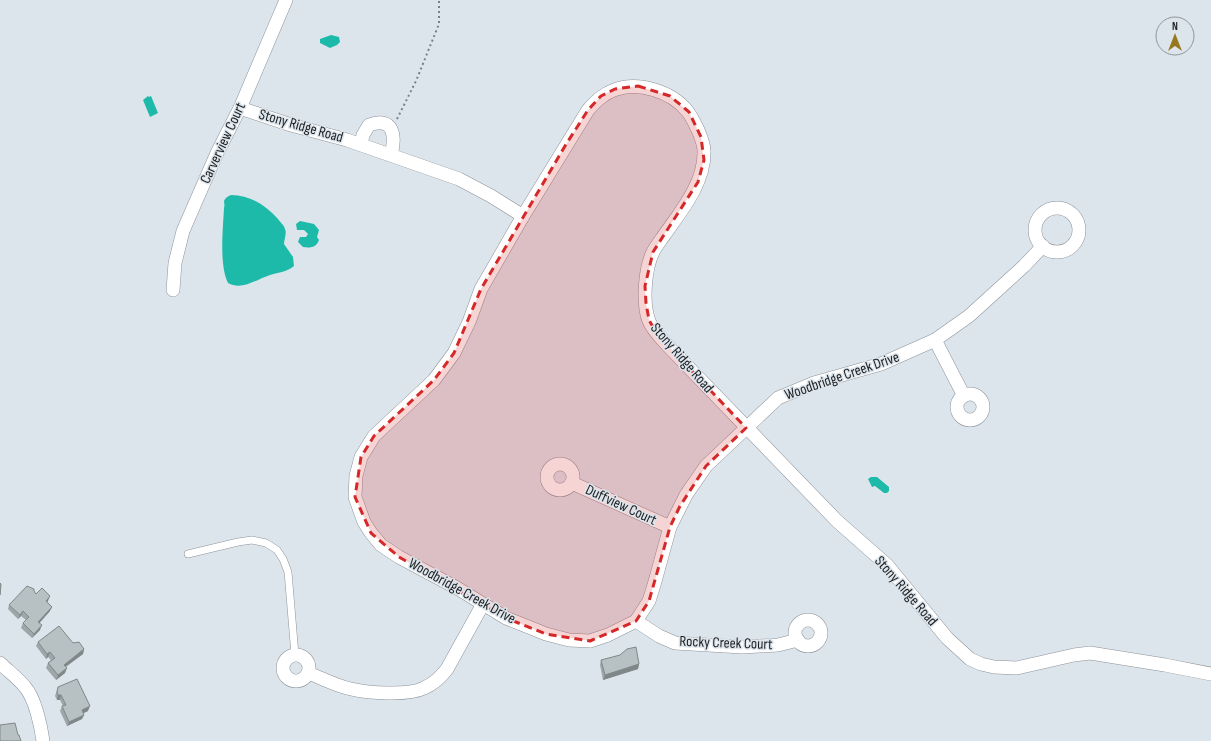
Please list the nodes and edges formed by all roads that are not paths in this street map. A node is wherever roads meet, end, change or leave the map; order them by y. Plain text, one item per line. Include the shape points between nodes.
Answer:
1 (286, 0) edge
2 (240, 108) junction
3 (361, 144) junction
4 (391, 155) junction
5 (523, 216) junction
6 (1043, 246) dead end
7 (173, 290) dead end
8 (935, 340) junction
9 (964, 396) dead end
10 (746, 428) junction
11 (572, 483) dead end
12 (670, 527) junction
13 (188, 554) dead end
14 (483, 604) junction
15 (636, 621) junction
16 (798, 640) dead end
17 (295, 655) junction
18 (0, 663) edge
19 (308, 673) junction
20 (1211, 674) edge
21 (43, 741) edge

1 - 2 street, Carverview Court
2 - 3 street, Stony Ridge Road
2 - 7 street, Carverview Court via 183,231 175,262
3 - 4 street, Stony Ridge Road
3 - 4 street, Stony Ridge Road via 369,125 378,121 388,124 394,139
4 - 5 street, Stony Ridge Road via 459,179
5 - 10 street, Stony Ridge Road via 588,110 601,96 615,89 638,86 670,96 681,104 689,112 701,136 704,160 693,193 653,252 645,286 649,320 657,334
5 - 14 street, Woodbridge Creek Drive via 481,289 454,353 434,380 374,436 361,457 356,476 355,497 364,522 381,545
6 - 8 street, Woodbridge Creek Drive via 969,316
8 - 9 street
8 - 10 street, Woodbridge Creek Drive via 881,364 814,383 778,398
10 - 12 street, Woodbridge Creek Drive via 706,466 686,495
10 - 20 street, Stony Ridge Road via 837,521 887,566 946,638 970,659 994,667 1017,668 1074,654 1090,653
11 - 12 street, Duffview Court
12 - 15 street, Woodbridge Creek Drive via 649,601
13 - 17 lane via 252,540 277,550 288,572
14 - 15 street, Woodbridge Creek Drive via 506,618 569,640 590,641
14 - 19 street via 447,669 423,689 400,693 350,689
15 - 16 street, Rocky Creek Court via 675,643 742,646 778,645
17 - 19 street via 302,656 308,662
17 - 19 street via 284,662 285,675 296,680
18 - 21 street via 26,688 35,708

